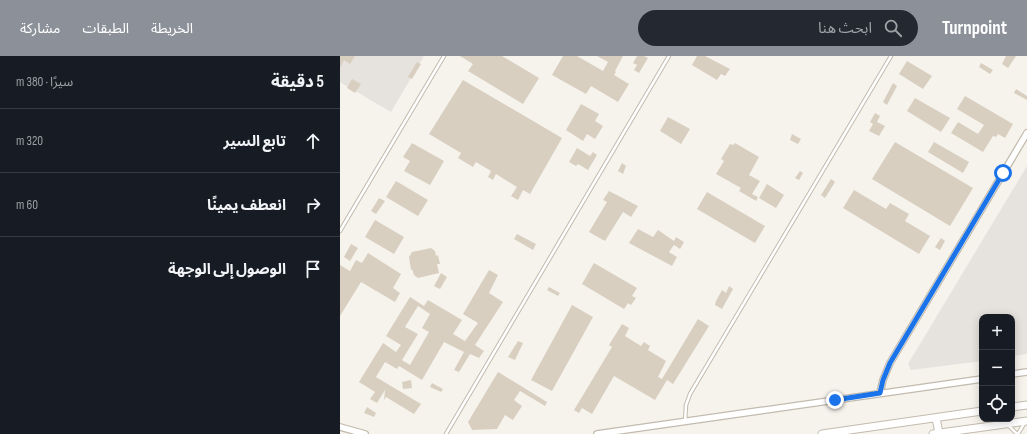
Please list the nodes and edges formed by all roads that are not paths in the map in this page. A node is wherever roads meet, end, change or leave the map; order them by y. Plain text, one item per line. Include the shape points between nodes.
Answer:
1 (444, 56) edge
2 (669, 56) edge
3 (891, 56) edge
4 (1027, 133) edge
5 (340, 231) edge
6 (1027, 372) edge
7 (1015, 374) edge
8 (979, 378) edge
9 (880, 393) junction
10 (1027, 405) edge
11 (1015, 407) edge
12 (979, 412) edge
13 (936, 418) junction
14 (1026, 421) edge
15 (685, 422) junction
16 (1007, 424) junction
17 (340, 427) edge
18 (844, 432) edge
19 (939, 433) edge
20 (365, 434) edge
21 (446, 434) edge
22 (597, 434) edge
23 (822, 434) edge
24 (1018, 434) edge

1 - 5 lane
2 - 21 lane
3 - 15 lane via 690,394 686,405
4 - 9 street via 890,363
6 - 7 street
8 - 9 street
9 - 15 street
10 - 11 street
12 - 13 street
13 - 18 street
13 - 19 street
14 - 16 street
14 - 24 lane
15 - 22 street
16 - 19 street
16 - 24 lane
17 - 20 street
18 - 23 street

